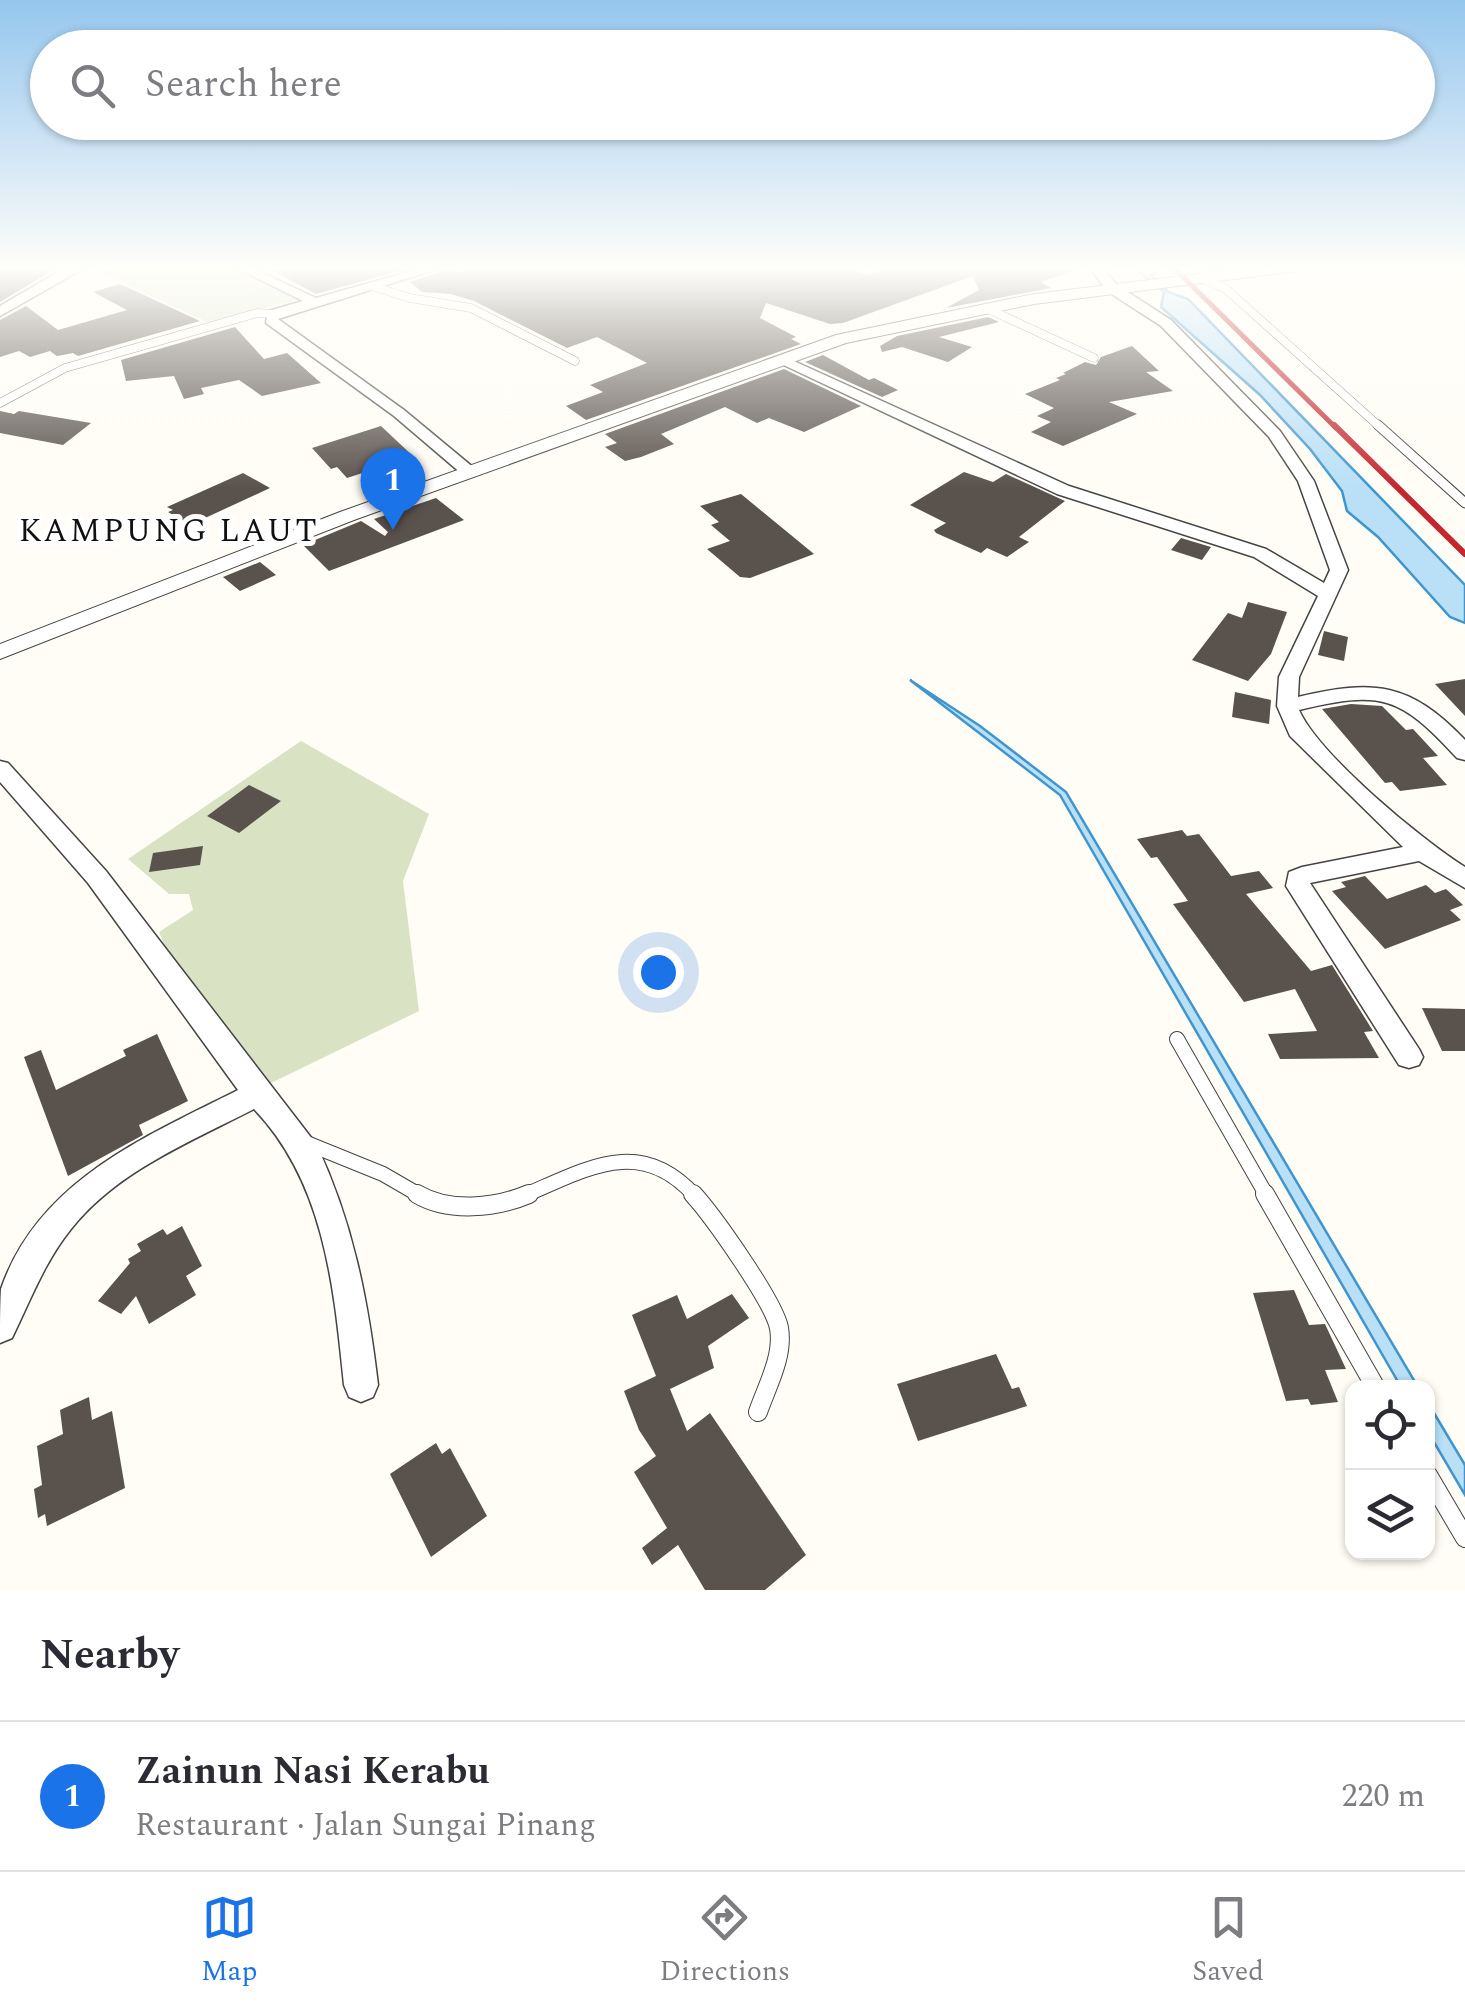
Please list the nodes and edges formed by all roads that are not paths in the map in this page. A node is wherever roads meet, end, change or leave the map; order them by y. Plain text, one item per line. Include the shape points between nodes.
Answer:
1 (162, 340) edge
2 (299, 340) edge
3 (534, 340) edge
4 (845, 340) edge
5 (1056, 340) edge
6 (1182, 340) edge
7 (1282, 340) edge
8 (1094, 358) dead end
9 (780, 360) junction
10 (575, 361) dead end
11 (0, 403) edge
12 (468, 471) junction
13 (1465, 503) edge
14 (1330, 595) junction
15 (0, 652) edge
16 (1287, 706) junction
17 (1465, 753) edge
18 (0, 768) edge
19 (1422, 852) junction
20 (1465, 879) edge
21 (1177, 1039) dead end
22 (1409, 1056) dead end
23 (257, 1094) junction
24 (297, 1139) junction
25 (0, 1327) edge
26 (1371, 1380) edge
27 (361, 1385) dead end
28 (758, 1412) dead end
29 (1435, 1487) edge
30 (1465, 1538) edge

1 - 11 lane via 64,368
2 - 12 street
3 - 10 lane
4 - 9 street
5 - 8 lane
6 - 14 street via 1274,434 1306,482 1339,570
7 - 13 lane
9 - 12 street
9 - 14 street via 1046,484 1260,553
12 - 15 street
14 - 16 street via 1289,677
16 - 17 street via 1350,691 1394,694 1440,724
16 - 19 street via 1298,730
18 - 23 street via 97,877
19 - 20 street
19 - 22 street via 1298,878
21 - 26 lane
23 - 24 street
23 - 25 street via 103,1176 72,1204 44,1241
24 - 27 street via 330,1214 350,1289
24 - 28 lane via 454,1207 515,1200 602,1164 632,1161 677,1176 740,1257 778,1326 778,1357
29 - 30 lane

